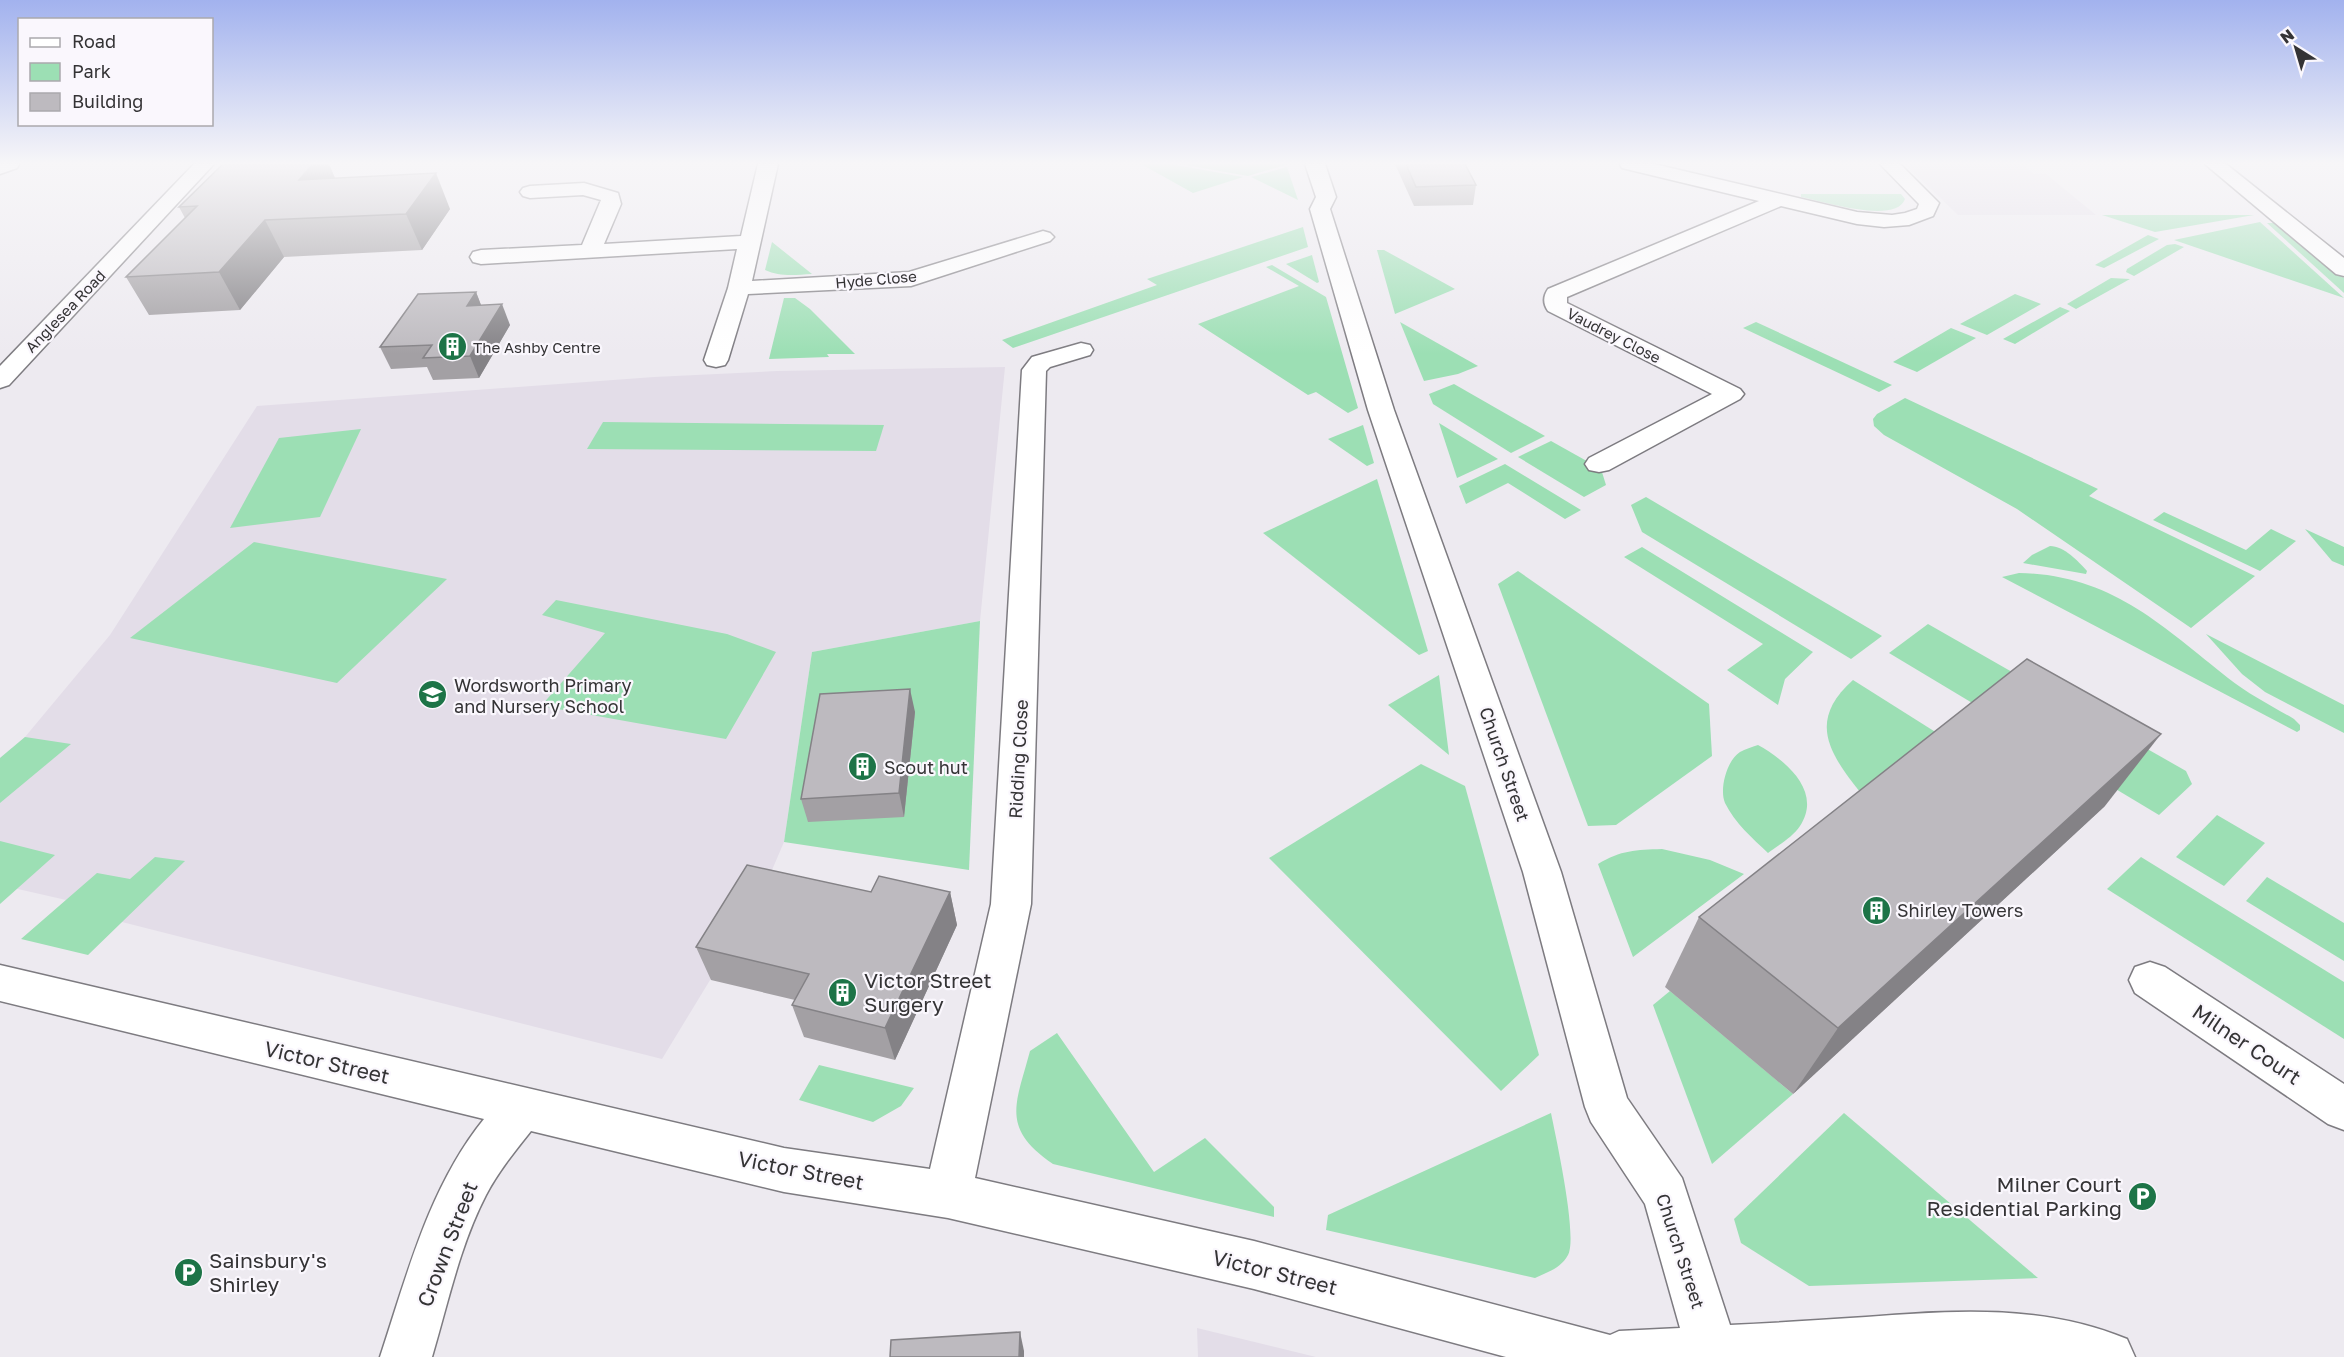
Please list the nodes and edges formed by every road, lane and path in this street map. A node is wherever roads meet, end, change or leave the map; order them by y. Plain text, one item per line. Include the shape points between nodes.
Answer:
1 (145, 227) edge
2 (600, 227) edge
3 (752, 227) edge
4 (1325, 227) edge
5 (1713, 227) edge
6 (2292, 227) edge
7 (1043, 237) dead end
8 (748, 242) junction
9 (590, 250) junction
10 (482, 257) dead end
11 (2344, 269) edge
12 (739, 288) junction
13 (1081, 350) dead end
14 (716, 360) dead end
15 (0, 380) edge
16 (1599, 464) dead end
17 (2150, 980) dead end
18 (0, 983) edge
19 (521, 1108) junction
20 (2344, 1109) edge
21 (948, 1195) junction
22 (1713, 1354) edge
23 (406, 1357) edge
24 (1601, 1357) edge
25 (1619, 1357) edge
26 (2109, 1357) edge

1 - 15 street, Anglesea Road
2 - 9 street
3 - 8 street
4 - 22 street, Church Street via 1377,399 1542,872 1607,1107 1665,1194
5 - 16 street, Vaudrey Close via 1556,294 1556,306 1731,394
6 - 11 street
7 - 12 street, Hyde Close via 911,279
8 - 9 street
8 - 12 street
9 - 10 street
12 - 14 street
13 - 21 street, Ridding Close via 1041,362 1034,370 1011,904
17 - 20 street, Milner Court
18 - 19 street, Victor Street
19 - 21 street, Victor Street via 784,1170
19 - 23 street, Crown Street via 466,1186
21 - 24 street, Victor Street via 1254,1265
22 - 25 street
22 - 26 street via 1936,1337 2014,1336 2089,1349

